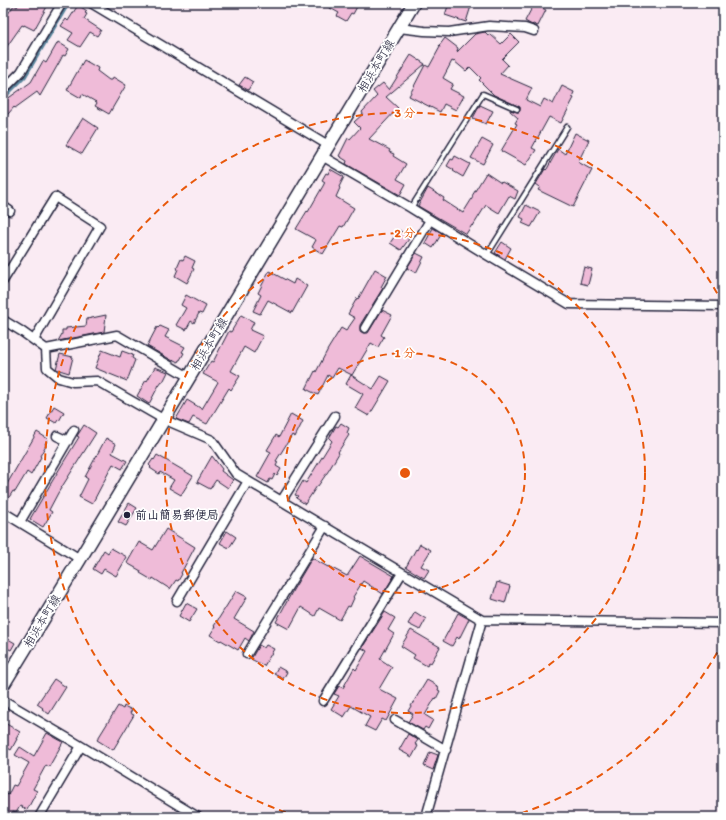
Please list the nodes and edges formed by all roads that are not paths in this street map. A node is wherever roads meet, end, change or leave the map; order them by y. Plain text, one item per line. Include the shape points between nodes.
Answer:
1 (62, 3) edge
2 (91, 3) edge
3 (414, 3) edge
4 (399, 28) junction
5 (534, 31) dead end
6 (3, 90) edge
7 (517, 109) dead end
8 (567, 127) dead end
9 (325, 151) junction
10 (411, 208) junction
11 (430, 220) junction
12 (487, 255) junction
13 (3, 280) edge
14 (723, 306) edge
15 (3, 320) edge
16 (365, 328) dead end
17 (34, 340) junction
18 (46, 349) junction
19 (189, 377) junction
20 (335, 416) dead end
21 (163, 419) junction
22 (74, 430) dead end
23 (57, 436) dead end
24 (68, 441) junction
25 (248, 481) junction
26 (282, 500) junction
27 (3, 512) edge
28 (20, 522) junction
29 (325, 526) junction
30 (80, 559) junction
31 (402, 573) junction
32 (178, 601) dead end
33 (482, 620) junction
34 (723, 623) edge
35 (247, 654) dead end
36 (3, 685) edge
37 (3, 700) edge
38 (323, 701) dead end
39 (395, 720) dead end
40 (81, 746) junction
41 (446, 750) junction
42 (39, 817) edge
43 (198, 817) edge
44 (426, 817) edge

1 - 6 street via 20,72
2 - 9 street
3 - 4 main road, 相浜本町線
4 - 5 street via 449,32 489,26
4 - 9 main road, 相浜本町線
7 - 10 lane via 483,94
8 - 12 lane
9 - 10 street
9 - 19 main road, 相浜本町線
10 - 11 street
11 - 12 street
11 - 16 street
12 - 14 street via 570,304
13 - 17 street via 55,197 100,226
15 - 17 street
17 - 18 street
18 - 19 street via 117,335
18 - 21 street via 47,368 59,378 73,382 97,381
19 - 21 main road, 相浜本町線
20 - 26 street
21 - 25 street via 212,440 236,474
21 - 30 main road, 相浜本町線
22 - 24 street
23 - 24 street
24 - 28 street
25 - 26 street
25 - 32 street
26 - 29 street
27 - 28 street
28 - 30 street
29 - 31 street
29 - 35 street
30 - 36 main road, 相浜本町線
31 - 33 street
31 - 38 street
33 - 34 street
33 - 41 street
37 - 40 street
39 - 41 street
40 - 42 street
40 - 43 street
41 - 44 street

